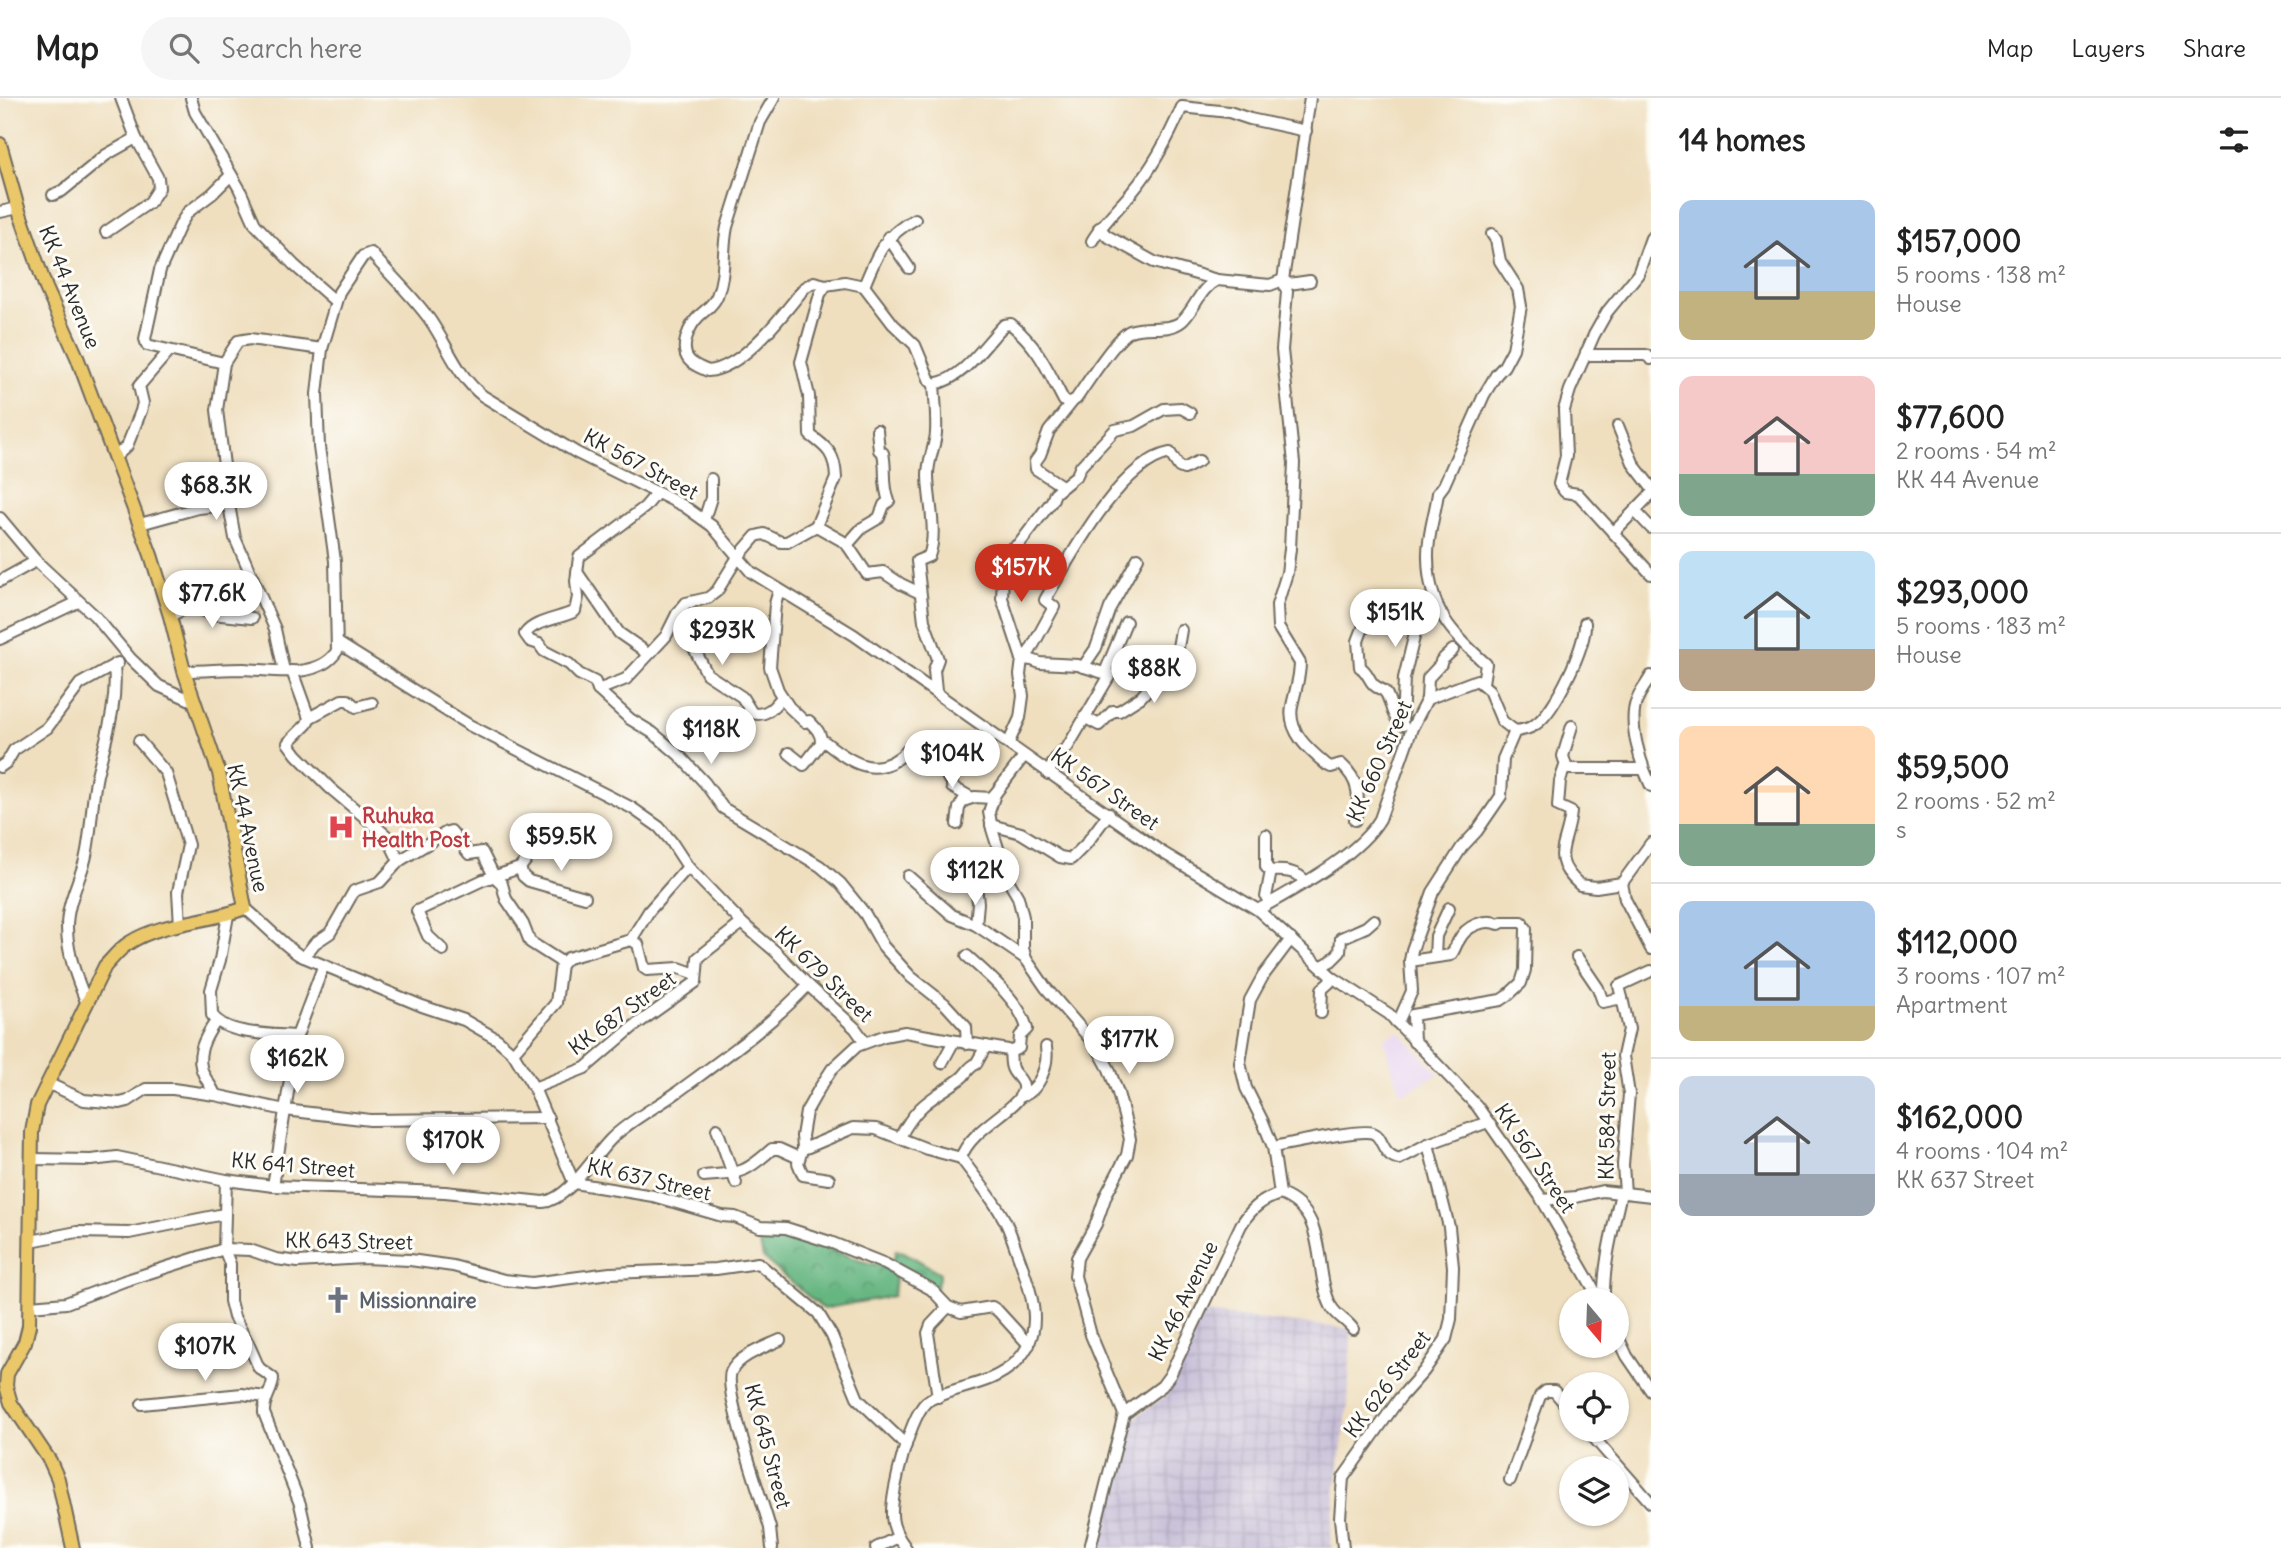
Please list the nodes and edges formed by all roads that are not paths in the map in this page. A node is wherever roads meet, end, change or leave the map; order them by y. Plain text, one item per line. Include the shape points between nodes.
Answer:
1 (121, 98) edge
2 (191, 98) edge
3 (774, 98) edge
4 (1313, 99) edge
5 (1306, 131) junction
6 (136, 138) junction
7 (0, 144) edge
8 (231, 175) junction
9 (53, 195) dead end
10 (18, 208) junction
11 (0, 212) edge
12 (915, 219) dead end
13 (1099, 228) junction
14 (106, 232) dead end
15 (1492, 234) dead end
16 (888, 237) junction
17 (1651, 238) edge
18 (1092, 242) dead end
19 (909, 268) dead end
20 (1217, 280) junction
21 (1283, 280) junction
22 (1310, 281) dead end
23 (826, 285) junction
24 (864, 286) junction
25 (335, 301) junction
26 (322, 349) junction
27 (169, 351) junction
28 (1586, 352) junction
29 (1651, 359) edge
30 (223, 363) junction
31 (934, 384) junction
32 (1073, 401) junction
33 (1190, 413) dead end
34 (1618, 426) dead end
35 (877, 430) dead end
36 (115, 457) junction
37 (1199, 461) dead end
38 (712, 479) dead end
39 (1062, 486) junction
40 (1651, 487) edge
41 (656, 494) junction
42 (1651, 494) edge
43 (229, 505) junction
44 (1635, 510) junction
45 (0, 518) edge
46 (704, 520) junction
47 (139, 524) junction
48 (816, 526) junction
49 (1651, 528) edge
50 (1613, 533) junction
51 (847, 545) junction
52 (738, 557) junction
53 (1138, 558) dead end
54 (36, 561) junction
55 (577, 572) junction
56 (1651, 574) edge
57 (0, 581) edge
58 (779, 590) junction
59 (919, 593) junction
60 (1434, 599) junction
61 (78, 602) junction
62 (677, 614) junction
63 (170, 617) junction
64 (252, 618) dead end
65 (1126, 622) dead end
66 (1585, 623) dead end
67 (1363, 628) dead end
68 (1181, 630) dead end
69 (0, 639) edge
70 (338, 643) junction
71 (1453, 650) dead end
72 (647, 655) junction
73 (130, 658) junction
74 (1023, 659) junction
75 (114, 665) junction
76 (1083, 667) junction
77 (184, 671) junction
78 (288, 671) junction
79 (1110, 675) junction
80 (1651, 676) edge
81 (1483, 683) junction
82 (598, 690) junction
83 (936, 691) junction
84 (782, 697) junction
85 (1427, 699) junction
86 (195, 702) junction
87 (372, 703) dead end
88 (310, 718) junction
89 (1084, 718) junction
90 (1407, 726) junction
91 (1572, 726) dead end
92 (1515, 731) junction
93 (139, 741) dead end
94 (1009, 742) junction
95 (821, 743) junction
96 (789, 753) dead end
97 (1024, 757) junction
98 (1565, 766) junction
99 (0, 767) edge
100 (1643, 769) junction
101 (1048, 774) junction
102 (1651, 786) edge
103 (996, 794) junction
104 (972, 798) junction
105 (1110, 813) junction
106 (1355, 820) dead end
107 (957, 824) dead end
108 (991, 825) junction
109 (1266, 835) dead end
110 (543, 838) dead end
111 (1651, 843) edge
112 (399, 861) junction
113 (1004, 866) junction
114 (688, 867) junction
115 (520, 868) junction
116 (1271, 871) junction
117 (494, 876) junction
118 (908, 876) dead end
119 (1306, 881) junction
120 (1622, 883) junction
121 (585, 897) dead end
122 (1270, 902) junction
123 (245, 908) junction
124 (1449, 908) dead end
125 (1258, 909) junction
126 (228, 915) junction
127 (1374, 920) dead end
128 (742, 923) junction
129 (180, 925) junction
130 (976, 925) junction
131 (1291, 939) junction
132 (631, 940) junction
133 (1651, 949) edge
134 (443, 950) dead end
135 (967, 956) dead end
136 (304, 957) junction
137 (1435, 957) junction
138 (1577, 957) dead end
139 (1026, 959) junction
140 (1410, 961) junction
141 (563, 963) junction
142 (1322, 966) junction
143 (323, 967) junction
144 (1651, 971) edge
145 (696, 974) junction
146 (1332, 977) junction
147 (808, 985) junction
148 (1622, 998) junction
149 (87, 1004) junction
150 (1321, 1013) dead end
151 (216, 1021) junction
152 (1396, 1022) junction
153 (298, 1036) junction
154 (954, 1041) junction
155 (865, 1042) junction
156 (1414, 1042) junction
157 (967, 1044) junction
158 (986, 1046) junction
159 (1046, 1047) dead end
160 (1010, 1052) junction
161 (513, 1053) junction
162 (942, 1063) dead end
163 (47, 1083) junction
164 (534, 1088) junction
165 (215, 1095) junction
166 (1022, 1096) junction
167 (285, 1110) junction
168 (548, 1118) junction
169 (1488, 1122) junction
170 (717, 1129) dead end
171 (900, 1137) junction
172 (1427, 1144) junction
173 (1273, 1147) junction
174 (801, 1149) junction
175 (32, 1158) junction
176 (961, 1158) junction
177 (704, 1176) dead end
178 (734, 1178) junction
179 (226, 1180) junction
180 (830, 1180) dead end
181 (574, 1183) junction
182 (273, 1186) junction
183 (1623, 1193) junction
184 (1280, 1194) junction
185 (1651, 1196) edge
186 (1542, 1199) junction
187 (224, 1214) junction
188 (31, 1241) junction
189 (223, 1249) junction
190 (1595, 1288) edge
191 (1604, 1288) edge
192 (30, 1306) junction
193 (948, 1307) junction
194 (1353, 1329) dead end
195 (780, 1340) dead end
196 (206, 1343) dead end
197 (248, 1343) junction
198 (1029, 1345) junction
199 (1628, 1358) edge
200 (1651, 1391) edge
201 (266, 1397) junction
202 (938, 1397) junction
203 (1559, 1397) edge
204 (142, 1404) dead end
205 (1124, 1414) junction
206 (1598, 1442) edge
207 (906, 1445) junction
208 (1510, 1480) dead end
209 (1651, 1503) edge
210 (898, 1537) junction
211 (73, 1548) edge
212 (310, 1548) edge
213 (772, 1548) edge
214 (876, 1548) edge
215 (905, 1548) edge
216 (1090, 1548) edge
217 (1343, 1548) edge

1 - 6 street
2 - 8 street
3 - 23 street via 760,122 727,226 716,299 691,328 685,346 687,358 708,371 731,362 760,338 805,287 814,282
4 - 5 street
5 - 13 street via 1229,112 1182,107 1154,162
5 - 21 street
6 - 9 street
6 - 14 street via 159,188 150,202
7 - 10 main road, KK 44 Avenue
8 - 25 street via 255,224
8 - 27 street via 188,212 160,270 146,342
10 - 11 street
10 - 36 main road, KK 44 Avenue
12 - 16 street
13 - 18 street
13 - 20 street via 1154,262
15 - 60 street via 1500,261 1518,289 1521,306 1513,349 1484,395 1438,493 1428,558
16 - 19 street
16 - 24 street
17 - 28 street via 1638,274 1607,312
20 - 21 street via 1270,285
20 - 32 street via 1182,321 1123,336
21 - 22 street via 1289,284
21 - 106 street via 1287,292 1282,350 1294,463 1290,549 1277,605 1278,627 1300,663 1291,716 1294,729 1327,765 1341,764 1347,770 1360,794
23 - 24 street
23 - 48 street via 801,362 809,396 810,435 827,448 836,473
24 - 31 street via 915,345
25 - 26 street
25 - 41 street, KK 567 Street via 363,256 371,253 429,319 465,380 483,396
26 - 30 street via 242,340
26 - 70 street via 317,394 319,447 335,561
27 - 30 street
27 - 36 street via 139,386 141,411 127,446
28 - 29 street
28 - 50 street via 1564,410 1566,456 1559,484 1566,492 1578,494
30 - 43 street via 217,410
31 - 32 street via 954,376 1004,325 1011,324 1039,353 1064,401
31 - 59 street via 936,435 928,476 931,549 929,556 917,561
32 - 39 street via 1049,431 1035,462 1036,469
33 - 39 street via 1181,408 1164,409 1134,426 1115,430
34 - 40 street via 1634,465
35 - 51 street via 889,501 879,518
36 - 47 main road, KK 44 Avenue
37 - 74 street via 1184,469 1170,453 1157,455 1109,500 1053,585 1045,600 1054,607
38 - 46 street
39 - 74 street via 1020,543 1004,554 1002,598
41 - 46 street, KK 567 Street
41 - 55 street via 579,557
42 - 44 street
43 - 47 street
43 - 78 street via 234,538 275,629
44 - 49 street
44 - 50 street
45 - 54 street
46 - 52 street, KK 567 Street
47 - 63 main road, KK 44 Avenue
48 - 51 street
48 - 52 street via 787,542 759,534
50 - 56 street
51 - 59 street via 867,574 883,572
52 - 58 street, KK 567 Street via 751,572
52 - 62 street via 716,591 708,598 686,603
53 - 76 street
54 - 57 street
54 - 61 street
55 - 72 street via 619,633
55 - 82 street via 575,611 527,629 525,634 595,682
58 - 83 street, KK 567 Street
58 - 84 street via 770,667
59 - 83 street via 938,659
60 - 81 street via 1449,627 1486,664
60 - 90 street via 1415,619 1404,678
61 - 69 street
61 - 73 street
62 - 72 street via 666,636
62 - 84 street via 707,674 742,697 752,713 766,713
63 - 64 street via 192,605 211,614
63 - 77 main road, KK 44 Avenue
65 - 79 street via 1106,670
66 - 92 street via 1568,679 1537,724
67 - 90 street via 1358,641 1360,667 1383,689 1393,716
68 - 89 street via 1177,653 1167,655 1141,697 1099,724
70 - 78 street via 331,659 317,667
70 - 114 street, KK 679 Street via 469,725 632,808 659,827
71 - 85 street via 1428,678
72 - 82 street via 625,679
73 - 75 street
73 - 86 street via 159,686
74 - 76 street
74 - 94 street via 1020,718
75 - 99 street via 79,684 47,728 14,750
75 - 149 street via 112,719 67,926 74,971
76 - 79 street
77 - 78 street
77 - 86 main road, KK 44 Avenue
78 - 88 street
79 - 89 street
80 - 100 street via 1634,707
81 - 85 street, KK 660 Street via 1478,680
81 - 92 street via 1502,720
82 - 157 street via 678,755 723,808 820,866 840,883 883,946 966,1027
83 - 94 street, KK 567 Street
84 - 95 street via 804,722 814,726
85 - 90 street, KK 660 Street
86 - 123 main road, KK 44 Avenue via 219,773
87 - 88 street via 356,707 342,700
88 - 112 street via 288,745 387,836
89 - 101 street
90 - 119 street, KK 660 Street via 1374,828 1360,844
91 - 98 street via 1563,756
92 - 140 street via 1503,758 1501,796 1433,892
93 - 129 street via 166,773 188,845 178,892
94 - 97 street, KK 567 Street
95 - 96 street via 804,765
95 - 104 street via 863,767 891,765 908,750 948,762 953,766 948,778 953,787
97 - 101 street, KK 567 Street
97 - 103 street
98 - 100 street
98 - 120 street via 1559,806 1571,812 1561,852 1563,868 1580,886
100 - 102 street
101 - 105 street, KK 567 Street
103 - 104 street
103 - 108 street via 989,812
104 - 107 street via 963,801
105 - 108 street via 1071,859 1021,833
105 - 125 street, KK 567 Street via 1160,851
108 - 113 street
109 - 116 street via 1266,867
110 - 115 street
111 - 120 street
112 - 117 street via 451,831 469,854 482,852
112 - 136 street via 380,883 354,891 330,933
113 - 130 street via 992,858 976,863
113 - 139 street via 1023,917
114 - 128 street, KK 679 Street
114 - 132 street via 649,911
115 - 117 street
115 - 121 street via 526,880
116 - 119 street via 1284,870
116 - 122 street via 1266,897
117 - 134 street via 417,911 428,936
117 - 141 street via 530,942
118 - 130 street via 952,915
119 - 122 street, KK 660 Street
120 - 133 street via 1625,899
122 - 125 street, KK 660 Street
123 - 126 main road, KK 44 Avenue
123 - 136 street, KK 637 Street via 282,944
124 - 137 street via 1436,936
125 - 131 street, KK 567 Street
126 - 129 main road, KK 44 Avenue
126 - 151 street via 211,990
127 - 142 street via 1341,938 1340,952
128 - 145 street, KK 687 Street via 698,958
128 - 147 street, KK 679 Street
129 - 149 main road, KK 44 Avenue via 129,943 106,966
130 - 139 street
131 - 142 street, KK 567 Street
131 - 173 street via 1250,1000 1240,1063 1246,1088
132 - 141 street
132 - 145 street via 638,944 647,970 679,968
135 - 160 street via 1000,986 1026,1021 1019,1048
136 - 143 street, KK 637 Street
137 - 140 street
137 - 156 street via 1451,955 1460,937 1476,925 1488,921 1525,925 1525,970 1514,991 1501,1000 1413,1015
138 - 148 street via 1604,1002
139 - 205 street via 1097,1047 1118,1093 1130,1139 1127,1155 1077,1258 1075,1276 1091,1335
140 - 152 street via 1412,991
141 - 161 street via 556,1003
142 - 146 street, KK 567 Street
143 - 153 street
143 - 161 street, KK 637 Street via 464,1020 497,1038
144 - 148 street via 1619,986
145 - 164 street, KK 687 Street via 696,982 685,992 633,1027 585,1068
146 - 150 street via 1322,989
146 - 152 street, KK 567 Street
147 - 155 street, KK 679 Street
147 - 181 street, KK 641 Street via 778,1017 619,1131
148 - 183 street, KK 584 Street via 1629,1029 1623,1056 1629,1094
149 - 163 main road, KK 44 Avenue
151 - 153 street via 234,1029
151 - 165 street via 199,1059
152 - 156 street, KK 567 Street
153 - 167 street
154 - 155 street, KK 679 Street via 896,1032
154 - 157 street, KK 679 Street
154 - 162 street
155 - 174 street via 843,1056 819,1089 806,1112
156 - 169 street, KK 567 Street
157 - 158 street, KK 679 Street
158 - 160 street, KK 679 Street
158 - 171 street via 964,1076 921,1106
159 - 166 street via 1041,1078
160 - 166 street via 1011,1067 1022,1081
161 - 164 street, KK 637 Street
163 - 165 street via 84,1100 120,1103 146,1089
163 - 175 main road, KK 44 Avenue via 37,1105
164 - 168 street, KK 637 Street
165 - 167 street
166 - 176 street via 978,1131
167 - 168 street via 370,1120
167 - 182 street
168 - 181 street, KK 637 Street
169 - 172 street
169 - 186 street, KK 567 Street
170 - 178 street
171 - 174 street via 853,1128
171 - 176 street
172 - 173 street via 1399,1160 1385,1151 1377,1134 1371,1132
172 - 217 street, KK 626 Street via 1449,1227 1451,1319 1446,1339 1343,1478
173 - 184 street
174 - 178 street via 772,1149
174 - 180 street via 798,1163 803,1175
175 - 179 street, KK 641 Street via 117,1157
175 - 188 main road, KK 44 Avenue
176 - 198 street via 1007,1224 1034,1307
177 - 178 street
179 - 182 street, KK 641 Street
179 - 187 street
181 - 182 street, KK 641 Street via 562,1195 543,1202 445,1192
181 - 193 street, KK 637 Street via 653,1196 830,1242 909,1275
183 - 185 street
183 - 186 street via 1602,1191
183 - 191 street, KK 584 Street
184 - 194 street via 1294,1200 1310,1220 1332,1308
184 - 205 street, KK 46 Avenue via 1259,1203 1241,1225 1162,1387
186 - 190 street, KK 567 Street
187 - 188 street via 129,1233 77,1231
187 - 189 street
188 - 192 main road, KK 44 Avenue
189 - 192 street, KK 643 Street via 66,1303
189 - 197 street via 230,1264 231,1310
189 - 207 street, KK 643 Street via 298,1262 410,1260 532,1283 758,1263 818,1313 858,1399
192 - 211 main road, KK 44 Avenue via 29,1326 6,1386 11,1403 58,1479
193 - 198 street via 961,1312 992,1307
193 - 202 street via 930,1325 928,1334
195 - 213 street, KK 645 Street via 736,1364 730,1375
196 - 197 street via 227,1336
197 - 201 street via 259,1368 273,1378
198 - 202 street via 1016,1362 988,1381
199 - 200 street
201 - 204 street via 242,1394
201 - 212 street via 264,1413 299,1504
202 - 207 street via 919,1410
203 - 208 street via 1554,1391 1540,1396
205 - 216 street
206 - 209 street
207 - 210 street via 892,1514
210 - 214 street
210 - 215 street

